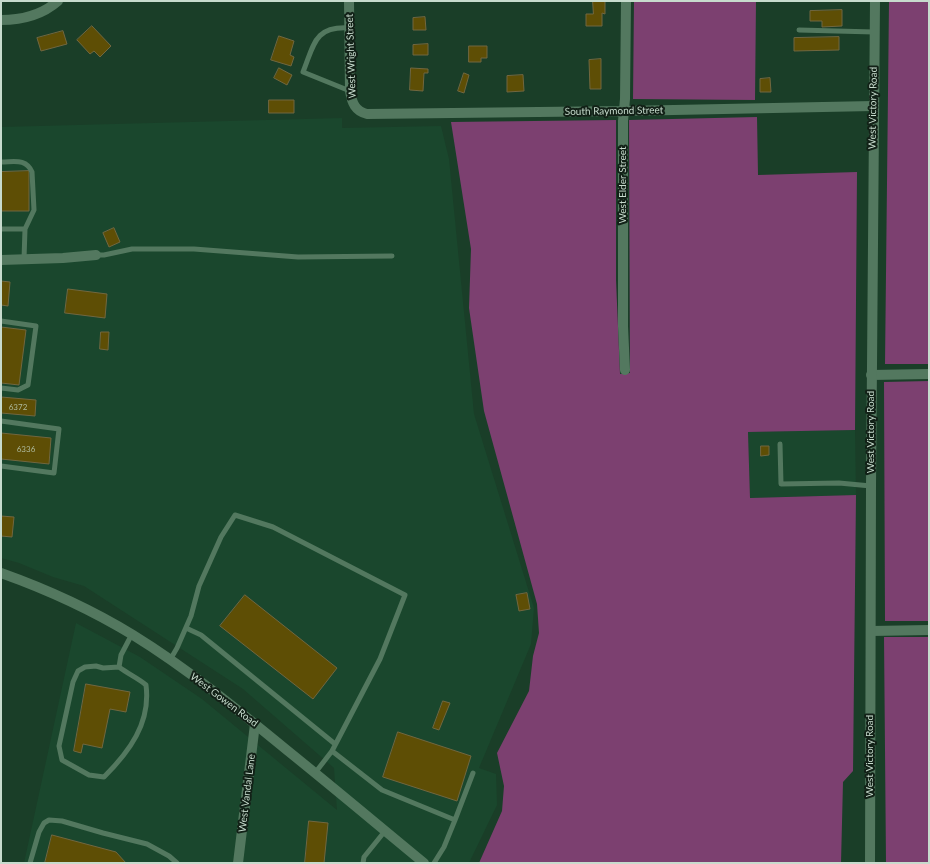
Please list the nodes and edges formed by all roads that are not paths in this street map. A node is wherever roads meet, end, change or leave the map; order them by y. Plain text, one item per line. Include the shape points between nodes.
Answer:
1 (58, 1) edge
2 (349, 1) edge
3 (626, 1) edge
4 (875, 1) edge
5 (1, 20) edge
6 (349, 28) junction
7 (799, 30) dead end
8 (874, 32) junction
9 (350, 91) junction
10 (873, 106) junction
11 (357, 110) joint
12 (624, 111) junction
13 (1, 162) edge
14 (1, 229) edge
15 (25, 229) junction
16 (96, 255) joint
17 (392, 256) dead end
18 (24, 259) junction
19 (1, 260) edge
20 (1, 321) edge
21 (625, 370) dead end
22 (929, 374) edge
23 (871, 375) junction
24 (1, 388) edge
25 (1, 421) edge
26 (780, 444) dead end
27 (1, 466) edge
28 (871, 486) junction
29 (1, 573) edge
30 (186, 628) junction
31 (929, 630) edge
32 (871, 631) junction
33 (132, 634) junction
34 (170, 660) junction
35 (119, 667) junction
36 (255, 724) junction
37 (335, 744) junction
38 (332, 751) junction
39 (315, 773) junction
40 (473, 773) dead end
41 (455, 820) junction
42 (385, 831) junction
43 (30, 863) edge
44 (177, 863) edge
45 (238, 863) edge
46 (363, 863) edge
47 (424, 863) edge
48 (434, 863) edge
49 (870, 863) edge

1 - 5 street via 32,16
2 - 6 street, West Wright Street
3 - 12 street, West Elder Street
4 - 8 street, West Victory Road
6 - 9 street, West Wright Street
6 - 9 lane via 327,30 317,38 304,72
7 - 8 lane
8 - 10 street, West Victory Road
9 - 11 street, West Wright Street via 352,103
10 - 12 street, South Raymond Street
10 - 23 street, West Victory Road
11 - 12 street, South Raymond Street via 367,114
12 - 21 street, West Elder Street
13 - 15 lane via 24,162 30,166 34,210
14 - 15 lane
15 - 18 lane
16 - 17 lane via 132,249 298,257
16 - 18 street
18 - 19 street
20 - 24 lane via 36,326 28,384 18,390
22 - 23 street
23 - 28 street, West Victory Road
25 - 27 lane via 59,429 54,474
26 - 28 lane via 781,484 839,483
28 - 32 street, West Victory Road
29 - 33 street, West Gowen Road via 71,602
30 - 34 lane
30 - 37 lane via 202,635
30 - 37 lane via 192,616 199,586 221,537 235,515 273,527 405,595 380,659
31 - 32 street
32 - 49 street, West Victory Road
33 - 34 street, West Gowen Road
33 - 35 lane
34 - 36 street, West Gowen Road
35 - 35 lane via 146,686 148,697 142,723 121,760 104,777 89,775 62,760 59,746 73,682 78,671 85,667
36 - 39 street, West Gowen Road
36 - 45 street, West Vandal Lane
37 - 38 lane
38 - 39 lane
38 - 41 lane via 382,790
39 - 42 street, West Gowen Road
40 - 41 lane
41 - 48 lane
42 - 46 lane via 364,857
42 - 47 street, West Gowen Road
43 - 44 lane via 38,832 49,820 62,821 147,844 170,856

